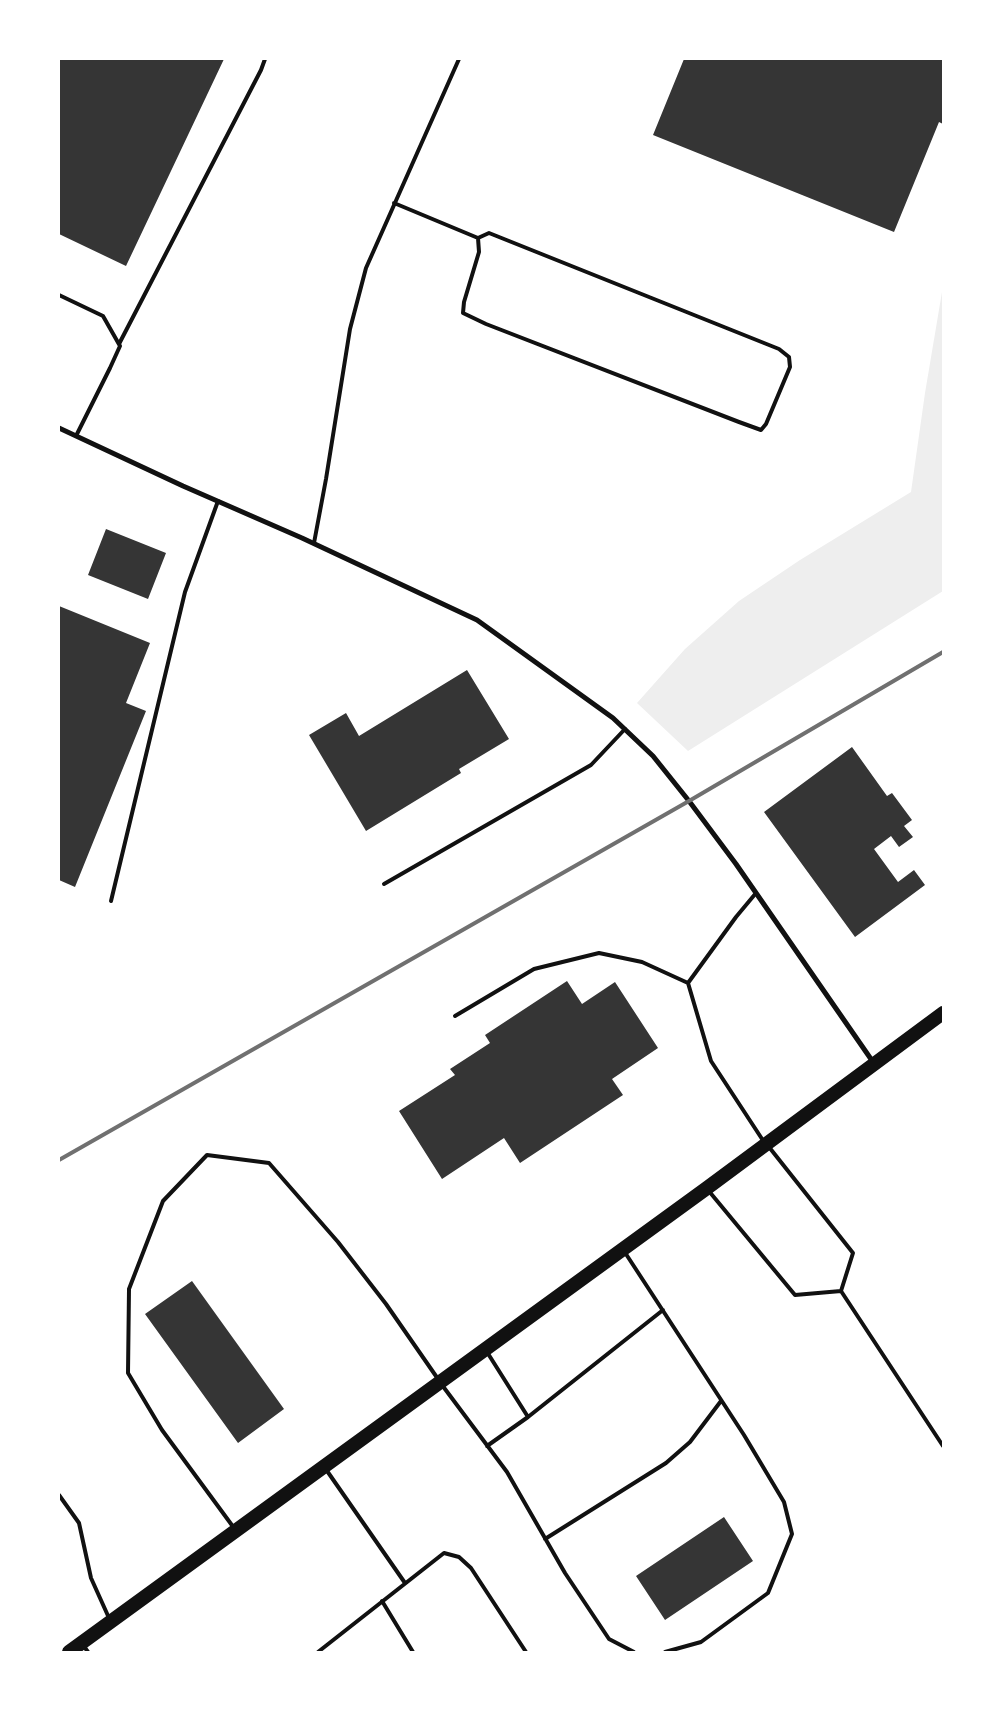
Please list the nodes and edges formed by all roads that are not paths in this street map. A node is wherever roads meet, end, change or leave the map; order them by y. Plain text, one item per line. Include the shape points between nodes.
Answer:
1 (265, 59) edge
2 (458, 59) edge
3 (394, 203) junction
4 (478, 238) junction
5 (59, 295) edge
6 (119, 344) junction
7 (59, 428) edge
8 (76, 436) junction
9 (218, 501) junction
10 (314, 543) junction
11 (625, 728) junction
12 (384, 884) dead end
13 (756, 893) junction
14 (111, 901) dead end
15 (688, 983) junction
16 (943, 1014) edge
17 (455, 1016) dead end
18 (874, 1065) junction
19 (766, 1144) junction
20 (707, 1188) junction
21 (623, 1249) junction
22 (842, 1291) junction
23 (662, 1310) junction
24 (486, 1350) junction
25 (440, 1382) junction
26 (721, 1401) junction
27 (528, 1417) junction
28 (487, 1446) junction
29 (943, 1446) edge
30 (324, 1468) junction
31 (59, 1495) edge
32 (236, 1532) junction
33 (545, 1539) junction
34 (405, 1584) junction
35 (382, 1601) junction
36 (111, 1622) junction
37 (85, 1648) edge
38 (69, 1652) edge
39 (318, 1652) edge
40 (413, 1652) edge
41 (526, 1652) edge
42 (634, 1652) edge
43 (665, 1652) edge

1 - 6 lane
2 - 3 lane
3 - 4 lane
3 - 10 lane via 366,268 350,329
4 - 4 lane via 480,252 463,314 761,430 766,424 790,367 789,357 779,349 489,233
5 - 6 lane via 103,316
6 - 8 lane
7 - 8 street
8 - 9 street
9 - 10 street
9 - 14 lane via 185,592
10 - 11 street via 477,620
11 - 12 lane via 591,765
11 - 13 street via 665,771
13 - 15 lane
13 - 18 street
15 - 17 lane via 642,962 599,953 534,969
15 - 19 lane via 711,1061
16 - 18 highway
18 - 19 highway
19 - 20 highway
19 - 22 lane via 853,1253
20 - 21 highway
20 - 22 lane via 795,1295
21 - 23 lane
21 - 24 highway
22 - 29 lane
23 - 26 lane
23 - 27 lane
24 - 25 highway
24 - 27 lane
25 - 28 lane
25 - 30 highway
25 - 32 lane via 338,1242 269,1163 206,1155 163,1201 129,1290 128,1373 162,1430
26 - 33 lane via 690,1442 666,1463
26 - 43 lane via 784,1502 792,1534 768,1593 701,1642
27 - 28 lane
28 - 33 lane via 507,1472
30 - 32 highway
30 - 34 lane
31 - 36 lane via 79,1523 91,1578
32 - 36 highway
33 - 42 lane via 609,1640
34 - 35 lane
34 - 41 lane via 444,1553 459,1557 471,1568
35 - 39 lane
35 - 40 lane
36 - 37 highway
37 - 38 highway

